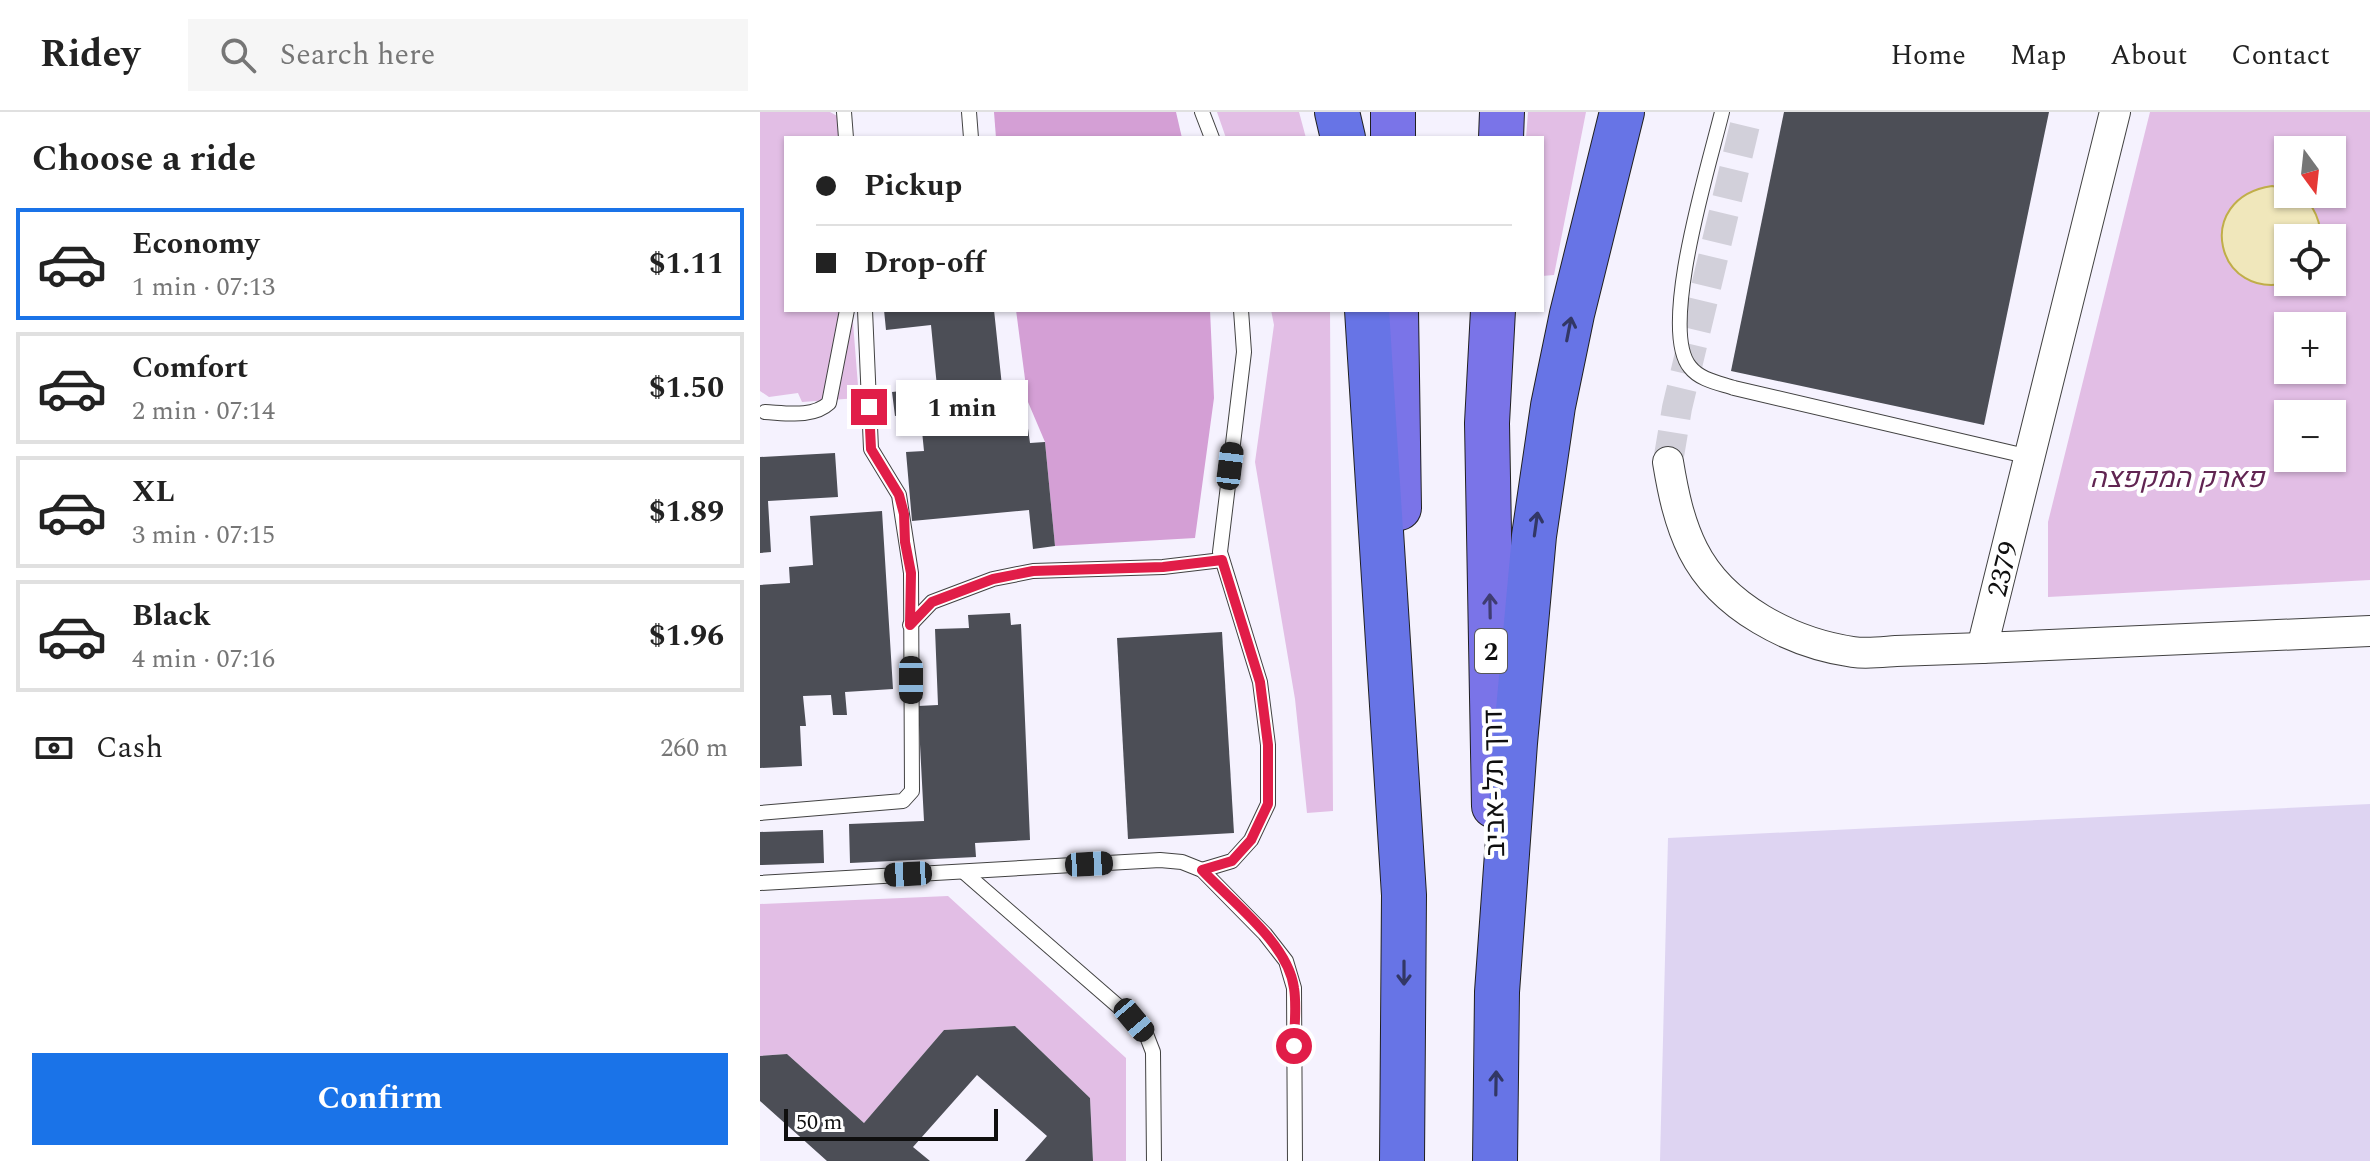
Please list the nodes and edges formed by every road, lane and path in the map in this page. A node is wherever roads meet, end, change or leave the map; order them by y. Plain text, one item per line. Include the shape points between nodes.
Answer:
1 (844, 112) edge
2 (969, 112) edge
3 (1202, 112) edge
4 (1337, 112) edge
5 (1393, 112) edge
6 (1483, 112) edge
7 (1502, 112) edge
8 (1622, 112) edge
9 (1722, 112) edge
10 (2115, 112) edge
11 (846, 136) edge
12 (971, 136) edge
13 (1211, 136) edge
14 (1343, 136) edge
15 (1393, 136) edge
16 (1483, 136) edge
17 (1501, 136) edge
18 (847, 312) edge
19 (865, 312) edge
20 (1241, 312) edge
21 (1367, 312) edge
22 (1396, 312) edge
23 (1485, 312) edge
24 (1493, 312) edge
25 (765, 412) dead end
26 (1487, 423) junction
27 (2030, 457) junction
28 (1668, 462) tunnel mouth
29 (1222, 560) junction
30 (910, 625) junction
31 (2370, 631) edge
32 (1982, 648) junction
33 (760, 813) edge
34 (1202, 870) junction
35 (965, 873) junction
36 (760, 883) edge
37 (1404, 895) junction
38 (1497, 992) junction
39 (1154, 1161) edge
40 (1295, 1161) edge
41 (1402, 1161) edge
42 (1495, 1161) edge

1 - 11 lane
2 - 12 lane
3 - 13 lane
4 - 14 highway
5 - 15 highway
6 - 16 highway
7 - 17 highway
38 -> 8 highway via 1534,536 1556,390
9 - 27 lane via 1679,307 1680,343 1691,368 1734,388
10 - 27 street, 2379
18 - 25 lane via 829,403 808,413
19 - 30 lane via 871,449 899,495 904,514
20 - 29 lane via 1244,352
21 - 37 highway
22 - 37 highway
23 - 26 highway
24 - 26 highway, דרך תל-אביב / 2
38 -> 26 highway, דרך תל-אביב / 2
27 - 32 street, 2379
28 - 32 street via 1675,503 1693,551 1714,580 1771,625 1810,643 1857,653
29 - 30 lane via 1033,571 993,579 932,602
29 - 34 lane via 1260,682 1268,804 1251,840 1232,861
30 - 33 lane via 912,791 903,801
31 - 32 street
34 - 35 lane via 1160,860
34 - 40 lane via 1286,961 1294,988
35 - 36 lane
35 - 39 lane via 1146,1034 1153,1052
37 -> 41 highway
42 -> 38 highway, דרך תל-אביב / 2

